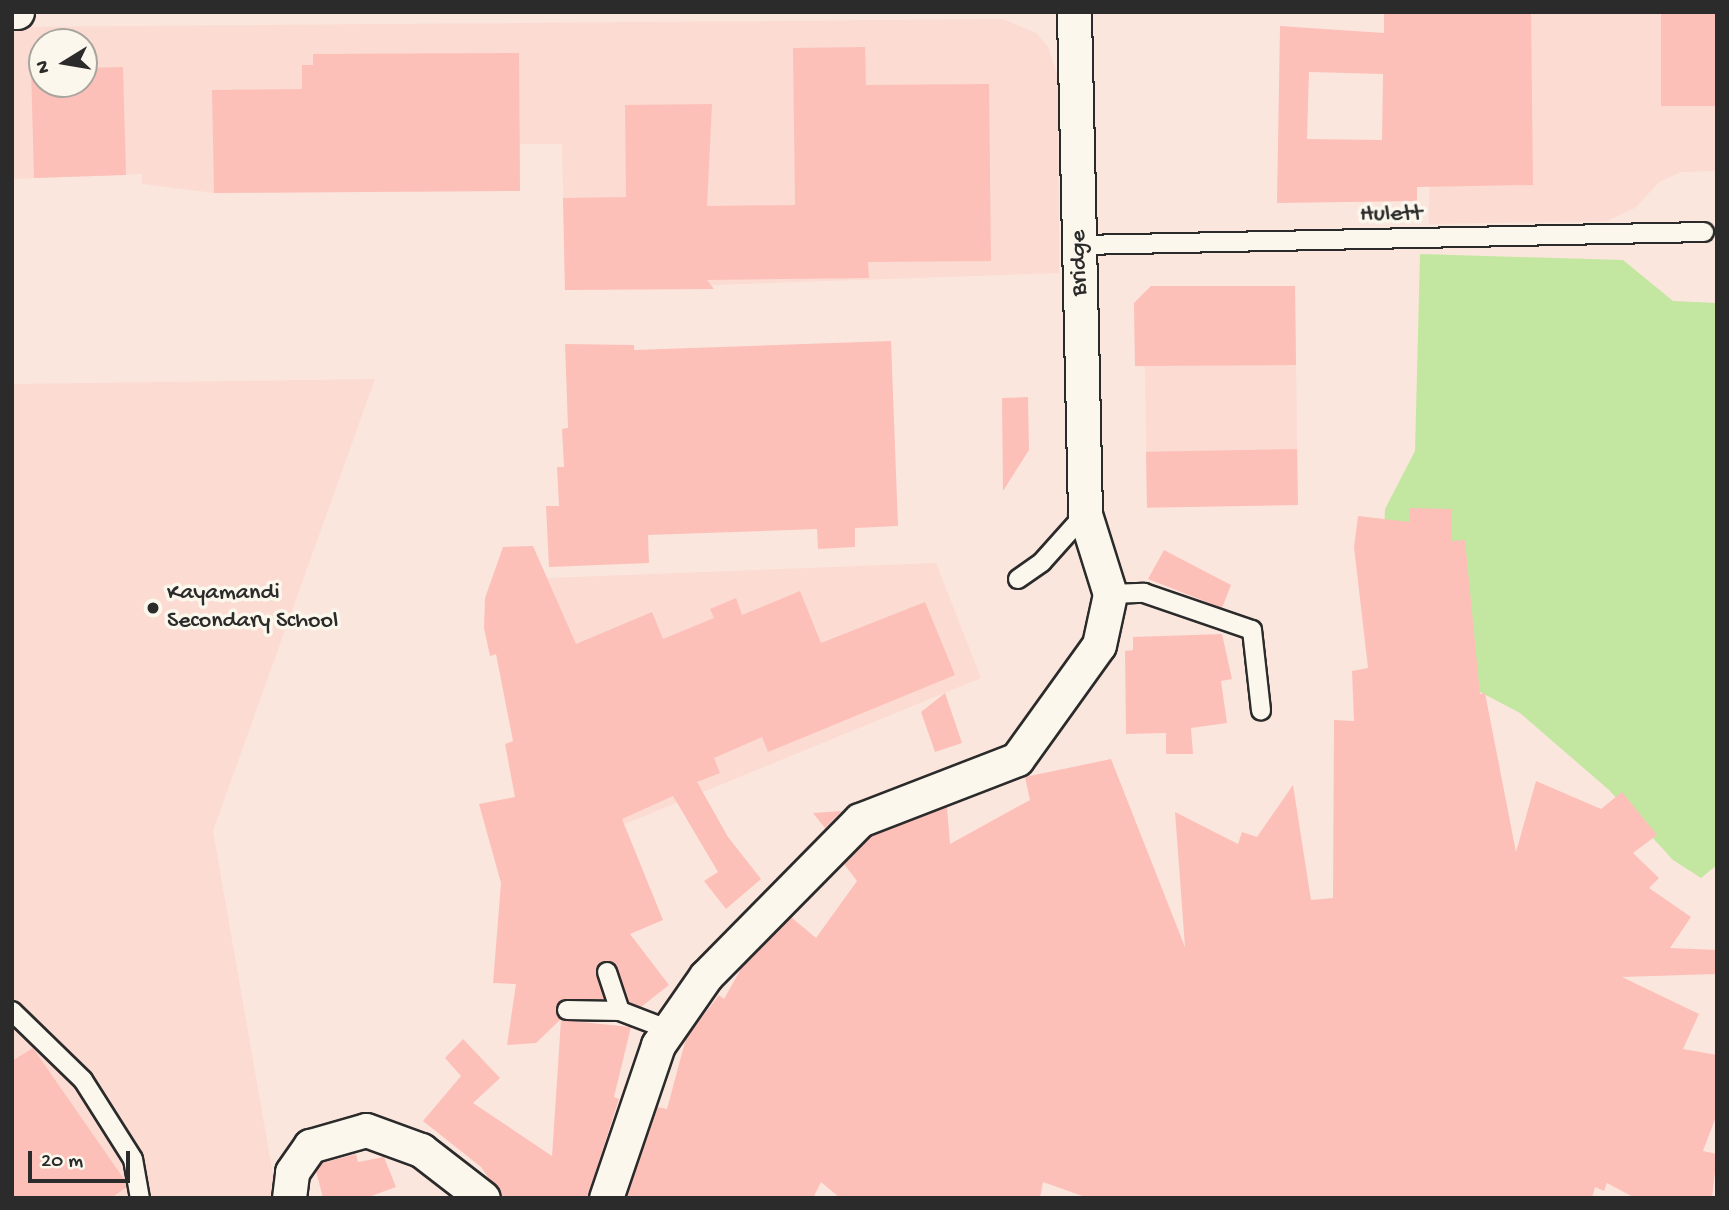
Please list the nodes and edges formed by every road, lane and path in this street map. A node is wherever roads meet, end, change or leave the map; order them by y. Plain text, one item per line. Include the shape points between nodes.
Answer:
1 (1074, 12) edge
2 (1704, 232) dead end
3 (1080, 244) junction
4 (1085, 514) junction
5 (1018, 579) dead end
6 (1110, 594) junction
7 (1261, 710) dead end
8 (607, 972) dead end
9 (567, 1010) dead end
10 (620, 1011) junction
11 (12, 1012) edge
12 (667, 1029) junction
13 (140, 1198) edge
14 (289, 1198) edge
15 (483, 1198) edge
16 (606, 1198) edge

1 - 3 street, Bridge
2 - 3 lane, Hulett
3 - 4 street, Bridge
4 - 5 lane via 1042,562
4 - 6 street, Bridge
6 - 7 lane via 1144,593 1252,630
6 - 12 street via 1099,645 1017,758 890,804 838,837 706,976
8 - 10 lane
9 - 10 lane
10 - 12 lane
11 - 13 lane via 83,1080 133,1158
12 - 16 street via 647,1072
14 - 15 street via 292,1172 310,1146 366,1130 421,1150

